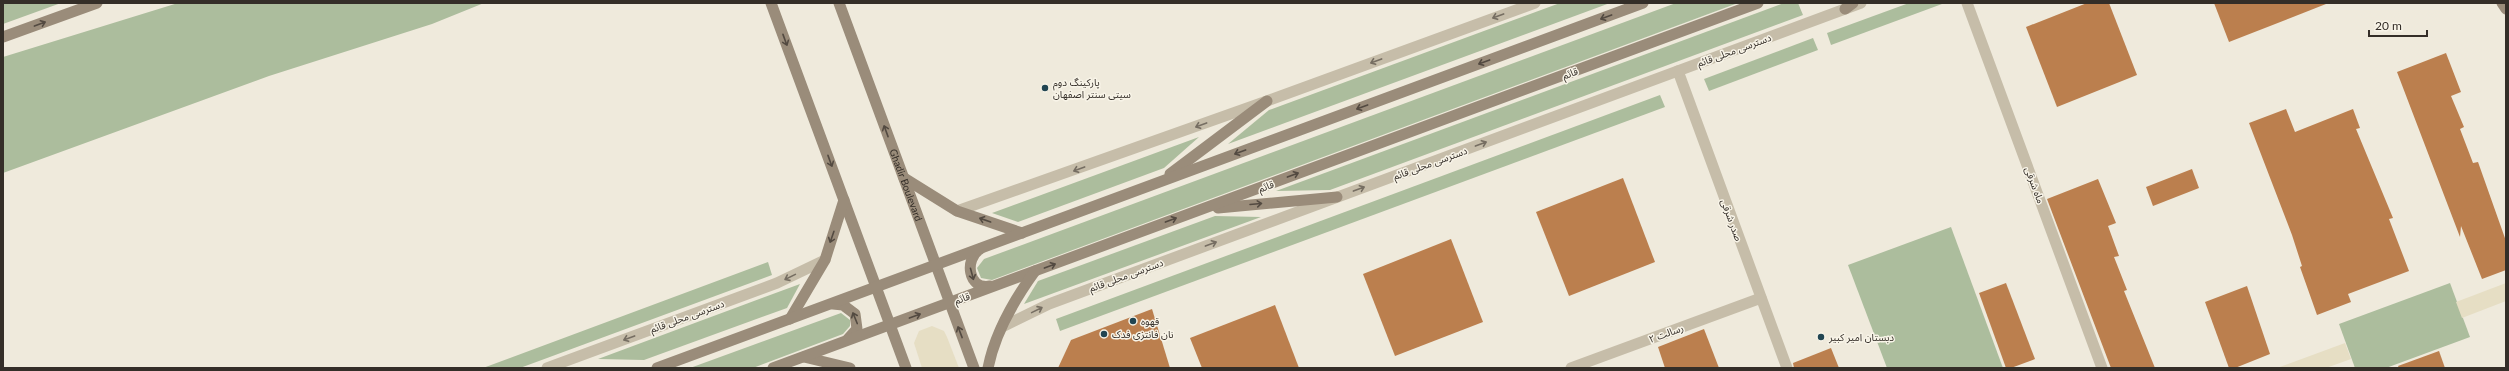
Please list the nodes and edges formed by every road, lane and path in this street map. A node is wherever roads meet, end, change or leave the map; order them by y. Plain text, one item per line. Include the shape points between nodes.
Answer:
1 (97, 3) edge
2 (771, 3) edge
3 (839, 3) edge
4 (1534, 3) edge
5 (1643, 3) edge
6 (1758, 3) edge
7 (1861, 3) edge
8 (1968, 3) edge
9 (2502, 3) edge
10 (1849, 6) edge
11 (2506, 8) edge
12 (3, 37) edge
13 (1678, 71) junction
14 (1267, 101) junction
15 (904, 178) junction
16 (1160, 182) junction
17 (1337, 197) junction
18 (844, 200) junction
19 (1203, 209) junction
20 (957, 211) junction
21 (1022, 233) junction
22 (984, 247) junction
23 (825, 260) junction
24 (936, 265) junction
25 (1035, 271) junction
26 (997, 285) junction
27 (876, 287) junction
28 (1761, 298) junction
29 (949, 303) junction
30 (828, 305) junction
31 (790, 319) junction
32 (889, 325) junction
33 (1002, 327) junction
34 (841, 343) junction
35 (803, 357) junction
36 (547, 368) edge
37 (657, 368) edge
38 (773, 368) edge
39 (850, 368) edge
40 (906, 368) edge
41 (974, 368) edge
42 (988, 368) edge
43 (1571, 368) edge
44 (1787, 368) edge
45 (2102, 368) edge

12 -> 1 main road
2 -> 18 main road
15 -> 3 main road, Ghadir Boulevard
4 -> 14 street
5 -> 16 main road
19 -> 6 main road, قائم
7 - 10 street, دسترسی محلی قائم
8 - 45 street, ماه شرقی
9 - 11 main road
10 - 13 street, دسترسی محلی قائم
17 -> 13 street, دسترسی محلی قائم
13 - 28 street, صدر شرقی
14 - 16 main road
14 -> 20 street
15 - 20 main road
15 - 24 main road, Ghadir Boulevard
16 - 21 main road
19 -> 17 main road
33 -> 17 street, دسترسی محلی قائم via 1049,304
18 -> 23 main road
18 - 27 main road
25 -> 19 main road, قائم
21 -> 20 main road
21 - 22 main road
22 - 24 main road
22 -> 26 main road via 973,257 970,272 976,284 982,287
23 - 31 main road
23 -> 36 street, دسترسی محلی قائم via 777,283
24 - 27 main road
24 - 29 main road, Ghadir Boulevard
25 - 26 main road, قائم
25 - 33 main road via 1016,298
26 - 29 main road, قائم
27 - 30 main road
27 - 32 main road
28 - 43 street, رسالت ۲
28 - 44 street, صدر شرقی
32 -> 29 main road, قائم
41 -> 29 main road, Ghadir Boulevard
30 - 31 main road
34 -> 30 main road via 856,333 858,322 855,314 843,305
31 - 37 main road
32 - 34 main road, قائم
32 - 40 main road
33 - 42 main road
34 - 35 main road, قائم
35 - 38 main road, قائم
35 - 39 main road

